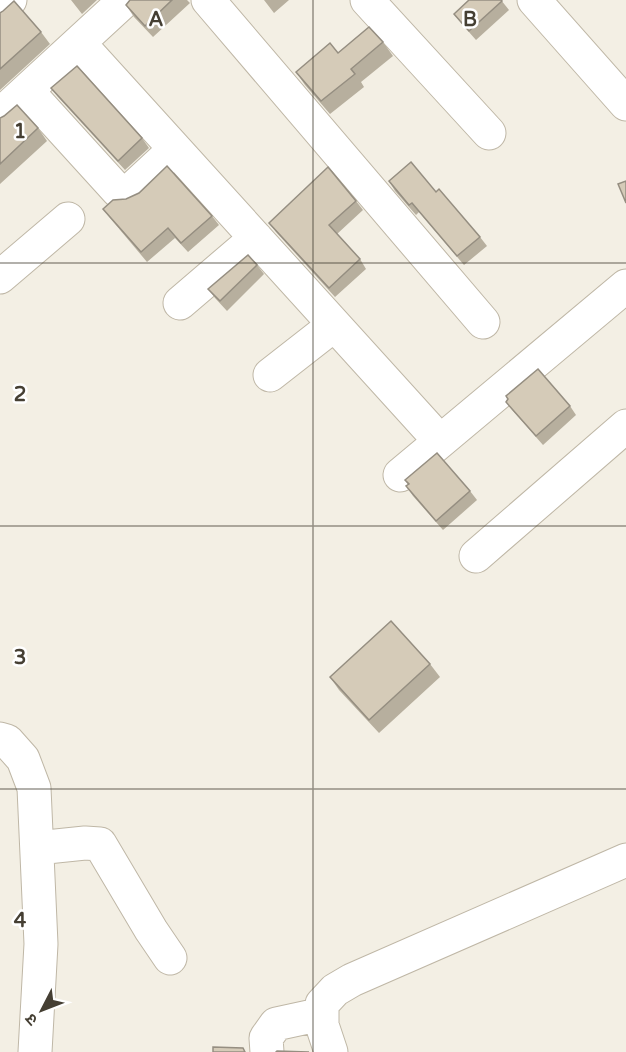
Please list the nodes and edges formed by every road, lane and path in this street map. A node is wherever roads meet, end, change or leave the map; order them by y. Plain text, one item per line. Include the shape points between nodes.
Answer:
1 (10, 0) edge
2 (125, 0) edge
3 (208, 0) edge
4 (367, 0) edge
5 (534, 0) edge
6 (0, 9) edge
7 (80, 43) junction
8 (28, 92) junction
9 (626, 104) edge
10 (0, 115) edge
11 (489, 133) dead end
12 (176, 149) junction
13 (68, 219) dead end
14 (256, 238) junction
15 (0, 277) edge
16 (626, 286) edge
17 (180, 303) dead end
18 (483, 322) dead end
19 (334, 325) junction
20 (270, 375) dead end
21 (626, 426) edge
22 (440, 441) junction
23 (400, 475) dead end
24 (476, 556) dead end
25 (0, 739) edge
26 (37, 848) junction
27 (626, 860) edge
28 (170, 958) dead end
29 (322, 1014) junction
30 (35, 1052) edge
31 (267, 1052) edge
32 (331, 1052) edge

1 - 6 street
2 - 7 street
3 - 18 street
4 - 11 street
5 - 9 street
7 - 8 street
7 - 12 street
8 - 10 street
8 - 12 street via 118,191 133,188
12 - 14 street
13 - 15 street
14 - 17 street
14 - 19 street
16 - 22 street
19 - 20 street
19 - 22 street
21 - 24 street
22 - 23 street
25 - 26 street via 7,741 23,759 34,788
26 - 28 street via 100,844
26 - 30 street via 41,944
27 - 29 street via 352,980 322,1004
29 - 31 street via 276,1024 266,1038
29 - 32 street

